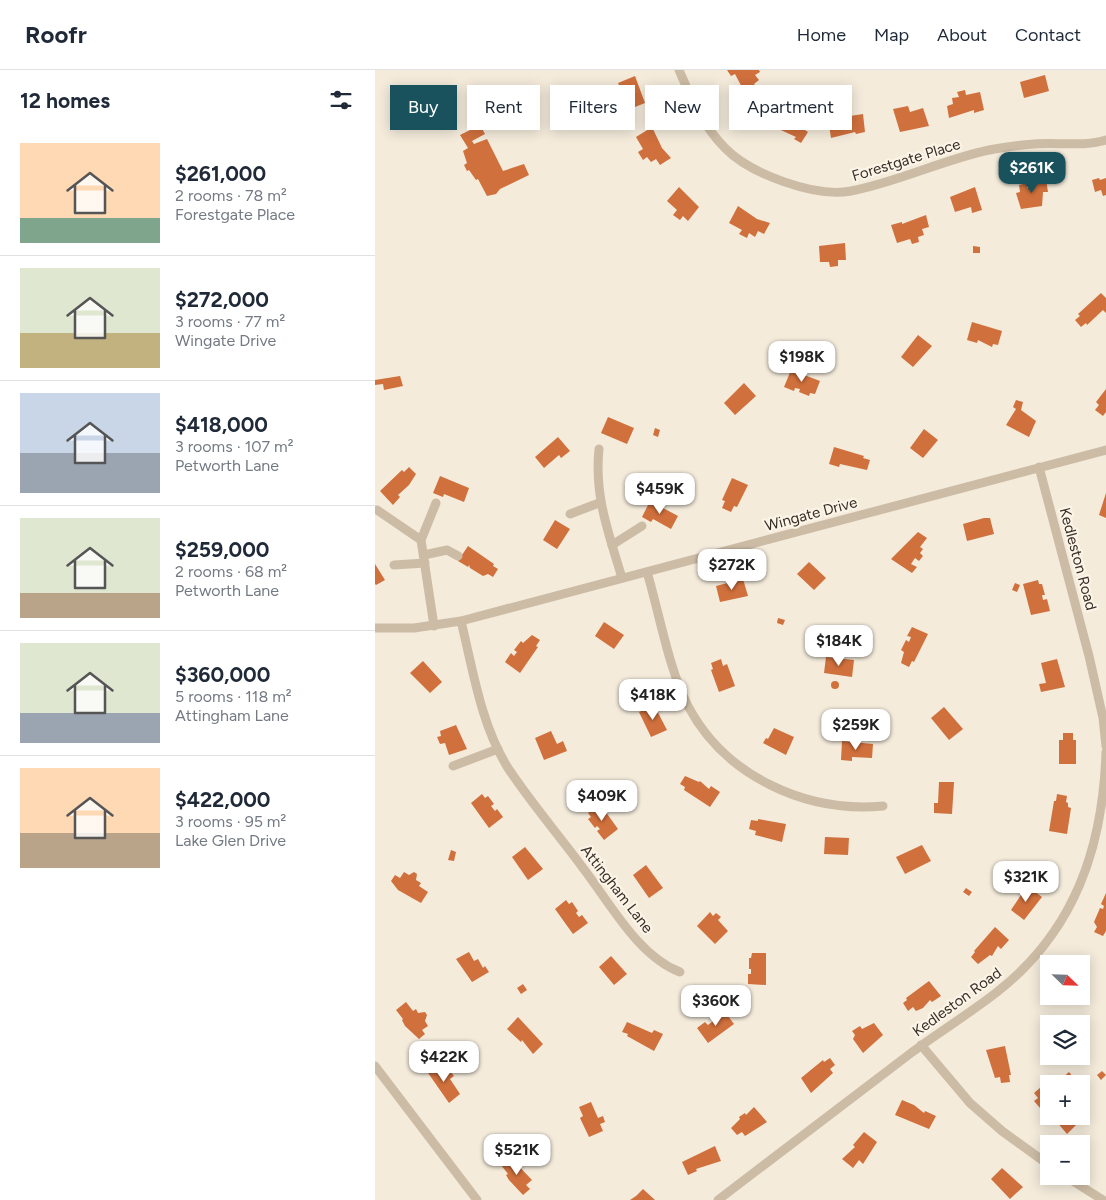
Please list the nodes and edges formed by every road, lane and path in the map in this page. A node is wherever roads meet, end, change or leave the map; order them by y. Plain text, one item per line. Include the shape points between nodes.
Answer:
1 (679, 70) edge
2 (1106, 140) edge
3 (599, 449) dead end
4 (1106, 450) edge
5 (1039, 467) junction
6 (436, 502) dead end
7 (599, 503) junction
8 (377, 510) dead end
9 (570, 514) dead end
10 (642, 526) dead end
11 (421, 540) junction
12 (612, 545) junction
13 (458, 556) dead end
14 (425, 559) junction
15 (394, 565) dead end
16 (647, 572) junction
17 (622, 578) junction
18 (461, 621) junction
19 (435, 626) junction
20 (375, 628) edge
21 (1104, 717) edge
22 (1106, 746) edge
23 (498, 749) junction
24 (1106, 752) edge
25 (453, 766) dead end
26 (883, 806) dead end
27 (681, 972) dead end
28 (921, 1045) junction
29 (375, 1066) edge
30 (1040, 1159) edge
31 (1079, 1185) edge
32 (477, 1200) edge
33 (718, 1200) edge
34 (1103, 1200) edge

1 - 2 street, Forestgate Place via 700,115 726,149 763,173 808,188 850,192 989,150
3 - 7 street
4 - 5 street, Wingate Drive
5 - 16 street, Wingate Drive
5 - 21 street, Kedleston Road
6 - 11 street
7 - 9 street
7 - 12 street
8 - 11 street
10 - 12 street
11 - 14 street
12 - 17 street
13 - 14 street via 447,550
14 - 15 street
14 - 19 street
16 - 17 street, Wingate Drive
16 - 26 street via 677,681 703,732 725,755 768,784 805,798 863,808
17 - 18 street, Wingate Drive
18 - 19 street, Wingate Drive
18 - 23 street, Attingham Lane via 484,711
19 - 20 street, Wingate Drive
21 - 22 street, Kedleston Road
23 - 25 street
23 - 27 street, Attingham Lane via 524,792 616,914 655,957
24 - 28 street, Kedleston Road via 1099,826 1089,862 1054,932 999,991
28 - 30 street via 970,1103
28 - 33 street, Kedleston Road
29 - 32 street
31 - 34 street

